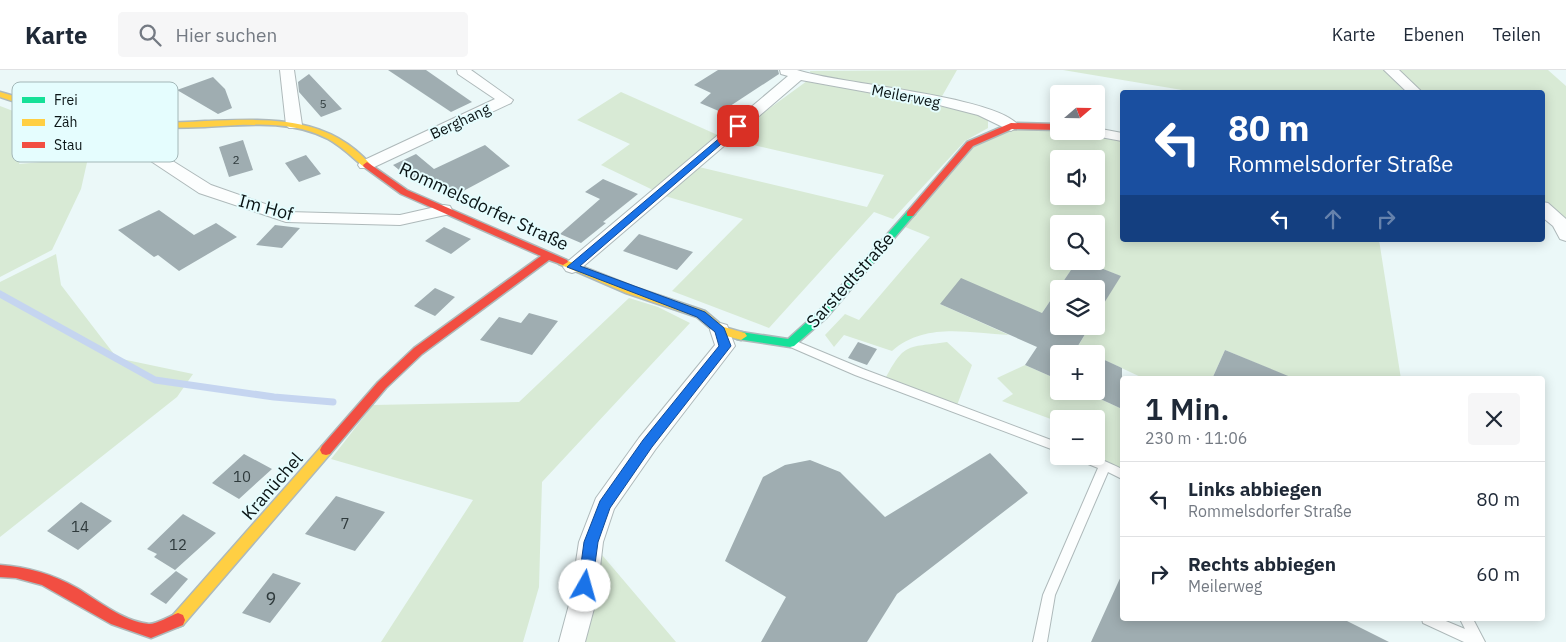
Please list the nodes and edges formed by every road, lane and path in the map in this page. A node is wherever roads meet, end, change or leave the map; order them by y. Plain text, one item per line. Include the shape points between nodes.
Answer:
1 (288, 70) edge
2 (1391, 70) edge
3 (463, 71) edge
4 (791, 73) edge
5 (1413, 90) edge
6 (0, 94) edge
7 (12, 98) edge
8 (178, 124) edge
9 (294, 125) junction
10 (1011, 126) junction
11 (1050, 126) edge
12 (1105, 134) edge
13 (1120, 137) edge
14 (163, 162) edge
15 (366, 165) junction
16 (444, 210) junction
17 (1545, 210) edge
18 (1566, 235) edge
19 (546, 257) junction
20 (572, 267) junction
21 (720, 330) junction
22 (790, 343) junction
23 (1050, 445) edge
24 (1105, 466) joint
25 (1120, 473) edge
26 (0, 572) edge
27 (1432, 621) edge
28 (1467, 621) edge
29 (572, 642) edge
30 (1040, 642) edge
31 (1478, 642) edge

1 - 9 street
2 - 5 street
3 - 15 street, Berghang via 506,100
4 - 10 street, Meilerweg via 982,112
4 - 20 street, Meilerweg
6 - 7 street, Rommelsdorfer Straße
8 - 9 street, Rommelsdorfer Straße via 261,120
9 - 15 street, Rommelsdorfer Straße via 340,142
10 - 11 street, Sarstedtstraße
10 - 22 street, Sarstedtstraße via 970,144 824,314
12 - 13 street
14 - 16 street, Im Hof via 205,189 286,217 400,220
15 - 16 street, Rommelsdorfer Straße via 404,192
16 - 19 street, Rommelsdorfer Straße
17 - 18 street via 1560,223
19 - 20 street, Rommelsdorfer Straße
19 - 26 street, Kranüchel via 418,351 382,385 176,622 151,631 113,618 67,588 19,571
20 - 21 street, Rommelsdorfer Straße via 701,314
21 - 22 street via 752,339
21 - 29 street via 725,346 604,505 591,542 583,601
22 - 23 lane
24 - 25 lane
24 - 30 lane via 1049,595
27 - 31 lane
28 - 31 lane

